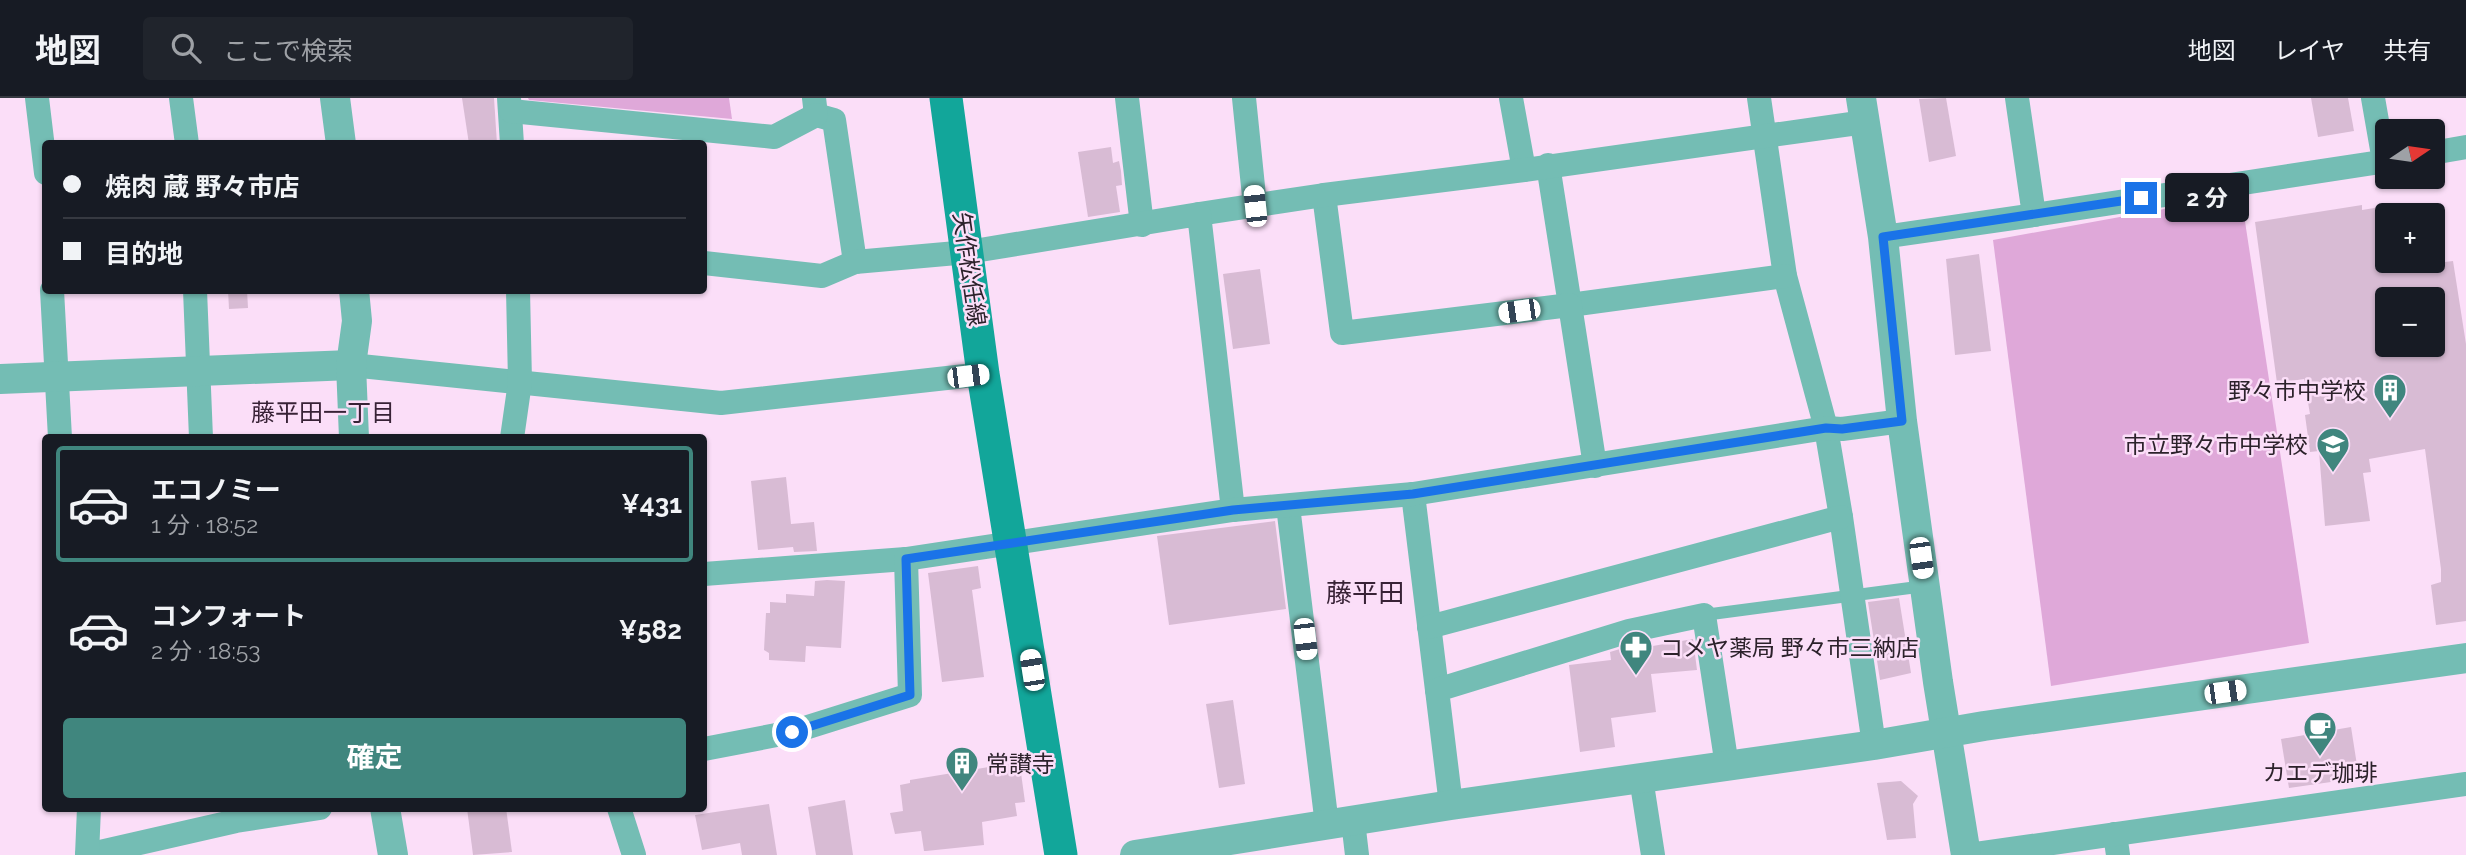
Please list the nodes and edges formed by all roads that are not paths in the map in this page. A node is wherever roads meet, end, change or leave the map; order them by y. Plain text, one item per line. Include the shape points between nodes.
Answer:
1 (37, 98) edge
2 (181, 98) edge
3 (335, 98) edge
4 (946, 98) edge
5 (1127, 98) edge
6 (1244, 98) edge
7 (1511, 98) edge
8 (1759, 98) edge
9 (2017, 98) edge
10 (2374, 98) edge
11 (510, 105) edge
12 (815, 106) edge
13 (1863, 110) edge
14 (2378, 119) edge
15 (1765, 135) junction
16 (42, 140) edge
17 (186, 140) edge
18 (340, 140) edge
19 (512, 140) edge
20 (2466, 147) edge
21 (2445, 151) edge
22 (2375, 163) edge
23 (1536, 168) junction
24 (1324, 195) junction
25 (1255, 206) junction
26 (1199, 214) junction
27 (2034, 215) junction
28 (1142, 225) junction
29 (1883, 237) junction
30 (968, 252) junction
31 (707, 262) edge
32 (855, 262) junction
33 (1786, 276) junction
34 (52, 294) edge
35 (195, 294) edge
36 (354, 294) edge
37 (518, 294) edge
38 (1570, 305) junction
39 (351, 365) junction
40 (197, 370) junction
41 (983, 374) junction
42 (57, 376) junction
43 (0, 379) edge
44 (520, 382) junction
45 (1902, 421) junction
46 (1826, 428) junction
47 (60, 434) edge
48 (201, 434) edge
49 (354, 434) edge
50 (513, 434) edge
51 (1595, 466) junction
52 (1413, 494) junction
53 (1289, 506) junction
54 (1233, 510) junction
55 (1841, 517) junction
56 (1012, 543) junction
57 (906, 559) junction
58 (707, 574) edge
59 (1925, 586) junction
60 (1853, 594) junction
61 (1704, 615) junction
62 (1429, 627) junction
63 (2466, 658) edge
64 (1437, 690) junction
65 (1946, 733) junction
66 (1874, 745) junction
67 (707, 748) edge
68 (1727, 766) junction
69 (1641, 778) junction
70 (2466, 784) edge
71 (1451, 805) junction
72 (89, 812) edge
73 (271, 812) edge
74 (386, 812) edge
75 (620, 812) edge
76 (235, 815) edge
77 (1340, 823) junction
78 (2117, 845) edge
79 (87, 855) edge
80 (393, 855) edge
81 (634, 855) edge
82 (1061, 855) edge
83 (1135, 855) edge
84 (1357, 855) edge
85 (1653, 855) edge
86 (1968, 855) edge

1 - 16 street
2 - 17 street
3 - 18 street
4 - 30 main road, 矢作松任線
5 - 28 street
6 - 25 street
7 - 23 street
8 - 15 street
9 - 27 street
10 - 14 street
11 - 12 street via 774,137
11 - 19 street
12 - 32 street via 834,120
13 - 15 street
13 - 29 street
15 - 23 street
15 - 33 street
20 - 21 street
22 - 27 street
23 - 24 street
23 - 38 street
24 - 25 street
24 - 38 street via 1342,333
25 - 26 street
26 - 28 street
26 - 54 street
27 - 29 street
28 - 30 street
29 - 45 street
30 - 32 street
30 - 41 main road, 矢作松任線
31 - 32 street via 822,276
33 - 38 street
33 - 46 street
34 - 42 street
35 - 40 street
36 - 39 street via 357,321
37 - 44 street
38 - 51 street
39 - 40 street
39 - 44 street
39 - 49 street
40 - 42 street
40 - 48 street
41 - 44 street via 721,403
41 - 56 main road, 矢作松任線
42 - 43 street
42 - 47 street
44 - 50 street
45 - 46 street
45 - 59 street
46 - 51 street
46 - 55 street
51 - 52 street
52 - 53 street
52 - 62 street
53 - 54 street
53 - 77 street
54 - 56 street
55 - 60 street
55 - 62 street
56 - 57 street
56 - 82 main road, 矢作松任線
57 - 58 street
57 - 67 street via 910,695 792,732
59 - 60 lane
59 - 65 street
60 - 61 lane
60 - 66 street
61 - 64 street via 1629,631
61 - 68 street
62 - 64 street
63 - 65 street
64 - 71 street
65 - 66 street
65 - 86 street
66 - 68 street
68 - 69 street
69 - 71 street
69 - 85 street
70 - 78 street
71 - 77 street
72 - 79 street
73 - 76 street
74 - 80 street
75 - 81 street
76 - 79 street
77 - 83 street
77 - 84 street
78 - 86 street

